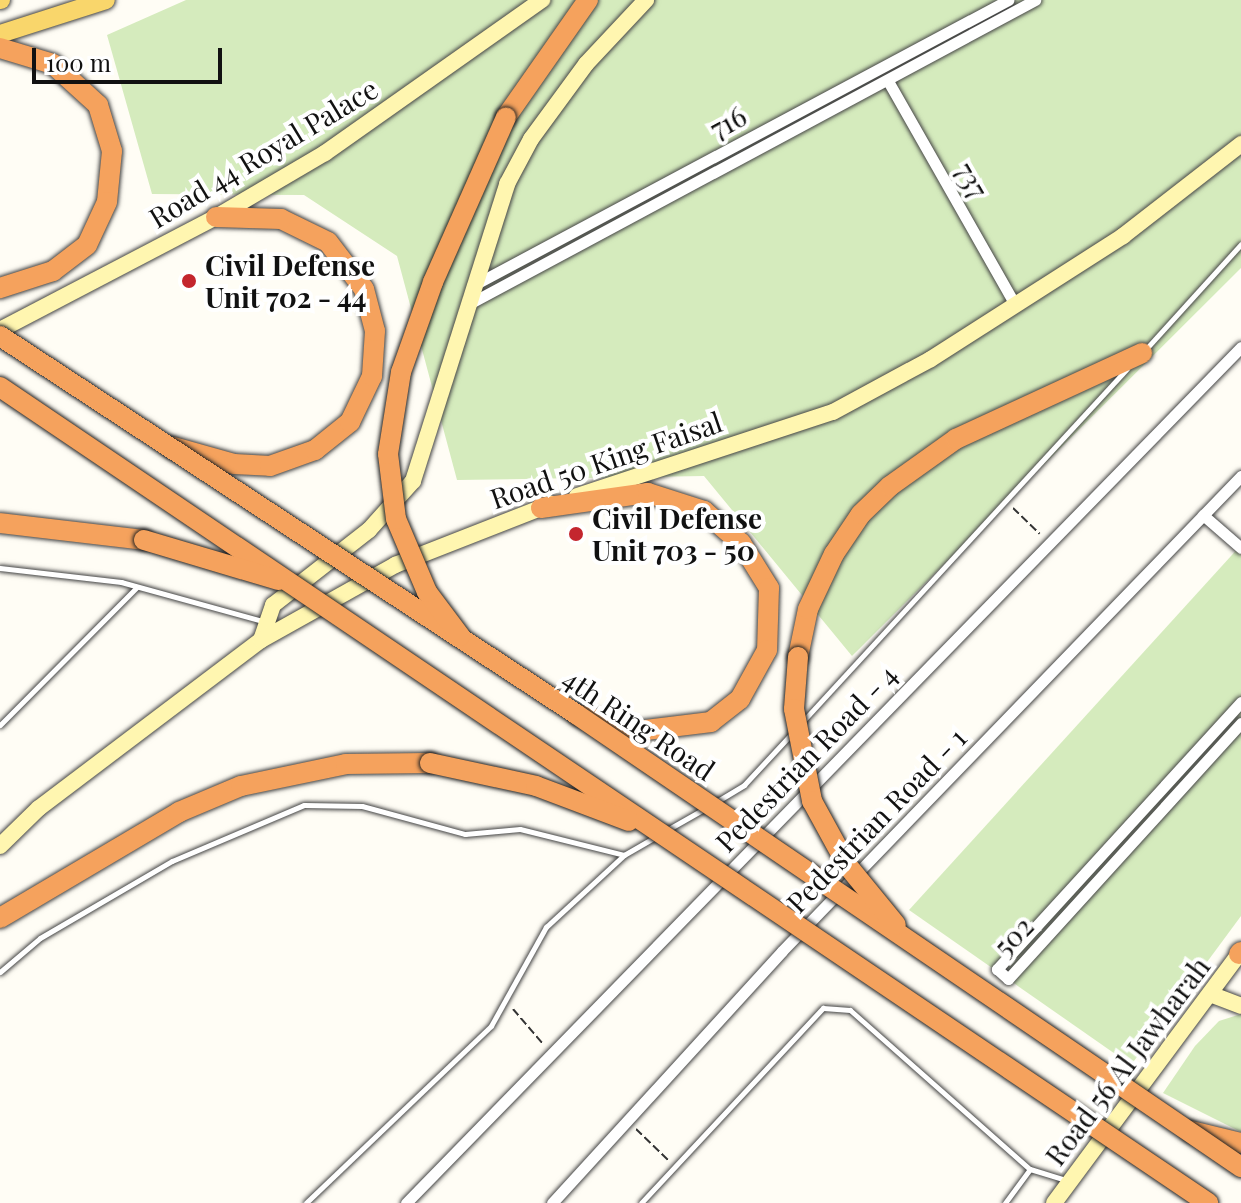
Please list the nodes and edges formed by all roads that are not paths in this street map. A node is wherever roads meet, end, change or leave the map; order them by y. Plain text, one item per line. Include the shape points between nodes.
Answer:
1 (106, 0) edge
2 (542, 0) edge
3 (588, 0) edge
4 (646, 0) edge
5 (1008, 0) edge
6 (1035, 0) edge
7 (0, 34) edge
8 (0, 48) edge
9 (888, 81) junction
10 (1241, 144) edge
11 (216, 217) junction
12 (1241, 244) edge
13 (472, 286) junction
14 (0, 288) edge
15 (1014, 303) junction
16 (466, 305) junction
17 (0, 333) edge
18 (1241, 347) edge
19 (1142, 353) junction
20 (0, 387) edge
21 (157, 443) junction
22 (1241, 476) edge
23 (541, 508) junction
24 (1203, 515) junction
25 (0, 523) edge
26 (1241, 548) edge
27 (0, 568) edge
28 (297, 586) junction
29 (138, 587) junction
30 (267, 622) junction
31 (261, 640) junction
32 (470, 649) junction
33 (1241, 702) edge
34 (576, 714) junction
35 (1241, 723) edge
36 (0, 725) edge
37 (667, 836) junction
38 (0, 846) edge
39 (624, 855) junction
40 (0, 918) edge
41 (911, 943) junction
42 (1240, 952) edge
43 (0, 972) edge
44 (1210, 994) junction
45 (1241, 1006) edge
46 (1186, 1130) junction
47 (1241, 1143) edge
48 (1241, 1167) edge
49 (1030, 1169) junction
50 (1070, 1181) junction
51 (306, 1203) edge
52 (406, 1203) edge
53 (552, 1203) edge
54 (641, 1203) edge
55 (1005, 1203) edge
56 (1054, 1203) edge
57 (1208, 1203) edge

1 - 7 main road
2 - 11 main road, Road 44 Royal Palace via 325,153
3 - 32 highway, bridge via 506,117 433,282 401,372 388,454 396,519 427,592
4 - 13 main road via 586,64 531,139 507,184
5 - 13 street, 716
6 - 9 street
8 - 14 highway via 53,64 98,105 112,151 107,202 87,245 53,271
9 - 15 street, 737
9 - 16 street
10 - 15 main road, Road 50 King Faisal via 1123,236
11 - 17 main road, Road 44 Royal Palace
11 - 21 highway, bridge via 281,219 328,242 364,289 375,331 372,376 350,422 315,450 270,466 234,464
12 - 19 lane
13 - 16 main road
15 - 23 main road, Road 50 King Faisal via 931,359 833,412
16 - 30 main road via 413,481 369,530 273,605
17 - 21 highway, 4th Ring Road, bridge
18 - 52 street, Pedestrian Road - 4
19 - 39 lane via 744,785
19 - 41 highway, bridge via 956,439 890,486 861,514 834,554 808,609 794,709 812,801 847,865
20 - 28 highway, bridge
21 - 32 highway, 4th Ring Road, bridge
22 - 24 street, Pedestrian Road - 1
23 - 31 main road, Road 50 King Faisal via 395,565
23 - 34 highway via 648,493 704,511 741,543 769,588 767,650 740,699 711,722 638,731
24 - 26 street
24 - 53 street, Pedestrian Road - 1 via 782,951
25 - 28 highway, bridge via 144,540
27 - 29 lane
28 - 37 highway, bridge
29 - 30 lane
29 - 36 lane
30 - 31 main road
31 - 38 main road, Road 50 King Faisal via 39,808
32 - 34 highway, 4th Ring Road, bridge
33 - 35 street, 502 via 997,969 1008,979
34 - 41 highway, 4th Ring Road, bridge
37 - 40 highway, bridge via 549,790 430,763 346,764 241,786 179,812
37 - 57 highway, bridge
39 - 43 lane via 520,829 465,834 362,806 304,805 172,861 40,938
39 - 51 lane via 546,927 491,1026
41 - 46 highway, 4th Ring Road, bridge
42 - 44 main road, Road 56 Al Jawharah
44 - 45 main road
44 - 50 main road, Road 56 Al Jawharah
46 - 47 highway
46 - 48 highway, 4th Ring Road, bridge
49 - 50 lane
49 - 54 lane via 850,1010 823,1008
49 - 55 lane
50 - 56 main road, Road 56 Al Jawharah

